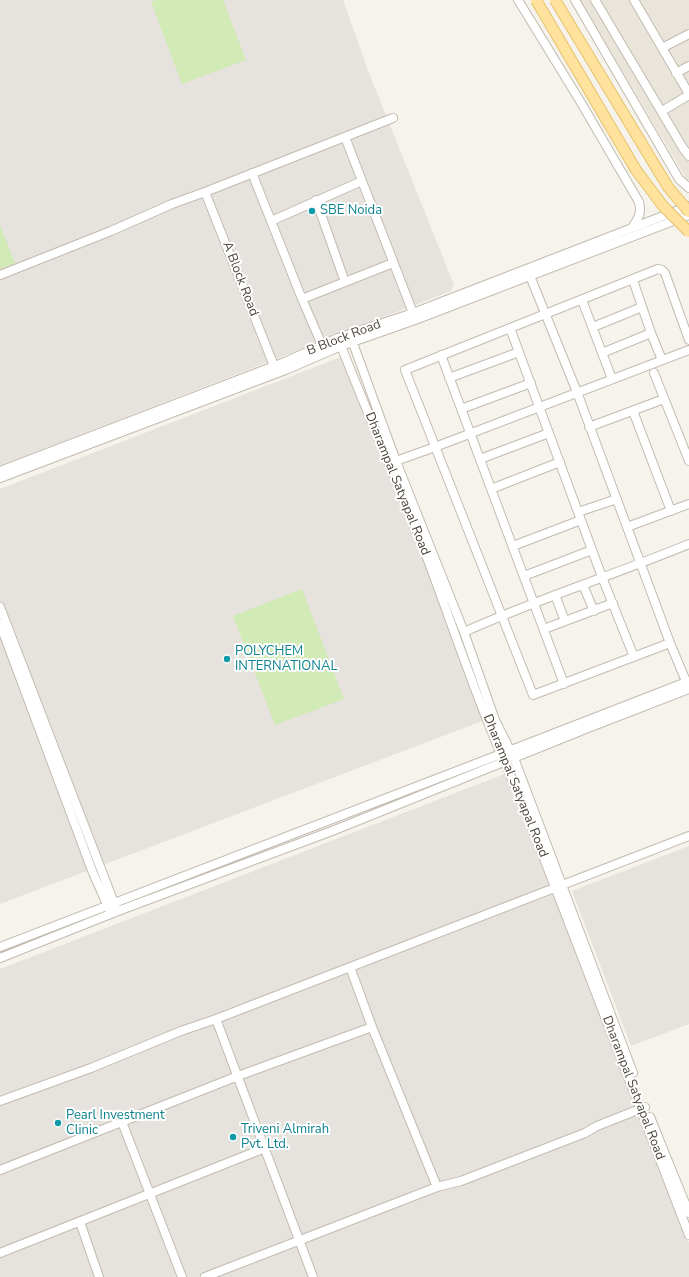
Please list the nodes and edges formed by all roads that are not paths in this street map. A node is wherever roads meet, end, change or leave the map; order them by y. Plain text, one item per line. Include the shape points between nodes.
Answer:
1 (518, 0) edge
2 (536, 0) edge
3 (555, 0) edge
4 (575, 0) edge
5 (595, 0) edge
6 (634, 0) edge
7 (689, 34) edge
8 (662, 48) junction
9 (689, 66) edge
10 (676, 73) junction
11 (689, 95) edge
12 (662, 112) junction
13 (393, 118) dead end
14 (345, 137) junction
15 (689, 156) edge
16 (252, 173) junction
17 (362, 181) junction
18 (689, 188) edge
19 (206, 192) junction
20 (316, 200) junction
21 (689, 206) edge
22 (689, 212) edge
23 (689, 215) edge
24 (271, 221) junction
25 (632, 228) junction
26 (689, 232) edge
27 (394, 263) junction
28 (0, 275) edge
29 (530, 276) junction
30 (633, 280) junction
31 (345, 282) junction
32 (302, 299) junction
33 (582, 300) junction
34 (642, 306) junction
35 (413, 313) junction
36 (545, 315) junction
37 (593, 327) junction
38 (510, 328) junction
39 (651, 333) junction
40 (351, 338) junction
41 (689, 340) edge
42 (339, 342) junction
43 (322, 345) junction
44 (689, 350) edge
45 (519, 352) junction
46 (602, 353) junction
47 (441, 356) junction
48 (662, 360) junction
49 (274, 366) junction
50 (654, 373) dead end
51 (449, 378) junction
52 (612, 379) junction
53 (531, 383) junction
54 (577, 392) junction
55 (664, 399) junction
56 (540, 407) junction
57 (461, 408) junction
58 (633, 411) junction
59 (589, 427) junction
60 (470, 433) junction
61 (549, 433) junction
62 (435, 447) junction
63 (480, 459) junction
64 (396, 460) junction
65 (689, 461) edge
66 (560, 462) junction
67 (0, 471) edge
68 (0, 478) edge
69 (491, 489) junction
70 (617, 499) junction
71 (689, 504) edge
72 (671, 511) junction
73 (580, 516) junction
74 (628, 527) junction
75 (689, 544) edge
76 (513, 546) junction
77 (592, 550) junction
78 (641, 564) junction
79 (524, 576) junction
80 (602, 577) junction
81 (583, 585) junction
82 (555, 595) junction
83 (534, 604) junction
84 (613, 604) junction
85 (0, 607) edge
86 (594, 610) junction
87 (501, 615) junction
88 (565, 621) junction
89 (2, 627) edge
90 (544, 629) junction
91 (464, 632) junction
92 (670, 643) junction
93 (634, 657) junction
94 (564, 684) junction
95 (688, 685) edge
96 (512, 754) junction
97 (502, 758) junction
98 (689, 836) edge
99 (558, 886) junction
100 (113, 908) junction
101 (0, 947) edge
102 (0, 958) edge
103 (350, 967) junction
104 (216, 1019) junction
105 (372, 1027) junction
106 (238, 1076) junction
107 (0, 1101) edge
108 (643, 1107) junction
109 (122, 1122) junction
110 (265, 1148) junction
111 (0, 1170) edge
112 (437, 1187) junction
113 (151, 1194) junction
114 (689, 1213) edge
115 (80, 1222) junction
116 (689, 1235) edge
117 (300, 1241) junction
118 (0, 1253) edge
119 (100, 1277) edge
120 (182, 1277) edge
121 (205, 1277) edge
122 (313, 1277) edge

1 - 25 street via 639,202 640,216
2 - 26 main road, bridge via 636,170 663,206
3 - 22 main road, bridge via 668,187
4 - 18 street via 680,179
5 - 12 street
6 - 8 street
7 - 8 street
8 - 10 street
9 - 10 street
10 - 11 street
11 - 12 street
12 - 15 street
13 - 14 street
14 - 16 street
14 - 17 street
16 - 19 street
16 - 24 street
17 - 20 street
17 - 27 street
19 - 28 street
19 - 49 street, A Block Road
20 - 24 street
20 - 31 street
21 - 25 street, B Block Road
23 - 29 street, B Block Road
24 - 32 street
25 - 35 street, B Block Road
27 - 31 street
27 - 35 street
29 - 36 street
29 - 40 street, B Block Road via 415,320
30 - 33 street
30 - 34 street
30 - 41 street via 658,269 663,271
31 - 32 street
32 - 43 street
33 - 36 street
33 - 37 street
34 - 37 street
34 - 39 street
35 - 40 street, B Block Road
36 - 38 street
36 - 54 street
37 - 46 street
38 - 45 street
38 - 47 street
39 - 46 street
39 - 48 street
40 - 42 street, B Block Road
40 - 64 street, Dharampal Satyapal Road
42 - 43 street, B Block Road
42 - 68 street, B Block Road via 288,370
42 - 97 street, Dharampal Satyapal Road via 417,531
43 - 49 street, B Block Road
44 - 48 street
45 - 51 street
45 - 53 street
46 - 52 street
47 - 51 street
47 - 62 street via 405,370
48 - 52 street
49 - 67 street, B Block Road
50 - 55 street
51 - 57 street
52 - 54 street
53 - 56 street
53 - 57 street
54 - 56 street
54 - 59 street
55 - 58 street
55 - 65 street
56 - 60 street
56 - 61 street
57 - 60 street
58 - 59 street
58 - 72 street
59 - 70 street
60 - 62 street
60 - 63 street
61 - 63 street
61 - 66 street
62 - 64 street
62 - 87 street
63 - 69 street
64 - 91 street, Dharampal Satyapal Road
66 - 69 street
66 - 73 street
69 - 76 street
70 - 73 street
70 - 74 street
71 - 72 street
72 - 74 street
73 - 76 street
73 - 77 street
74 - 78 street
75 - 78 street
76 - 79 street
77 - 79 street
77 - 80 street
78 - 80 street
78 - 92 street
79 - 83 street
80 - 81 street
80 - 84 street
81 - 82 street
81 - 86 street
82 - 83 street
82 - 88 street
83 - 87 street
83 - 90 street
84 - 86 street
84 - 93 street
85 - 89 street
86 - 88 street
87 - 91 street
87 - 94 street via 533,695
88 - 90 street
89 - 100 street via 87,858
90 - 94 street
91 - 96 street, Dharampal Satyapal Road via 495,720
92 - 93 street
92 - 95 street
93 - 94 street
95 - 96 street via 588,728
96 - 97 street
96 - 99 street, Dharampal Satyapal Road
97 - 99 street, Dharampal Satyapal Road
97 - 100 street
97 - 100 street via 332,831
98 - 99 street
99 - 103 street
99 - 108 street, Dharampal Satyapal Road
100 - 101 street
100 - 102 street
103 - 104 street
103 - 105 street
104 - 106 street
104 - 107 street
105 - 106 street
105 - 112 street
106 - 109 street
106 - 110 street
108 - 112 street via 585,1133
108 - 114 street, Dharampal Satyapal Road
108 - 116 street, Dharampal Satyapal Road
109 - 111 street
109 - 113 street
110 - 113 street
110 - 117 street
112 - 117 street
113 - 115 street
113 - 120 street
115 - 118 street
115 - 119 street
117 - 121 street
117 - 122 street

